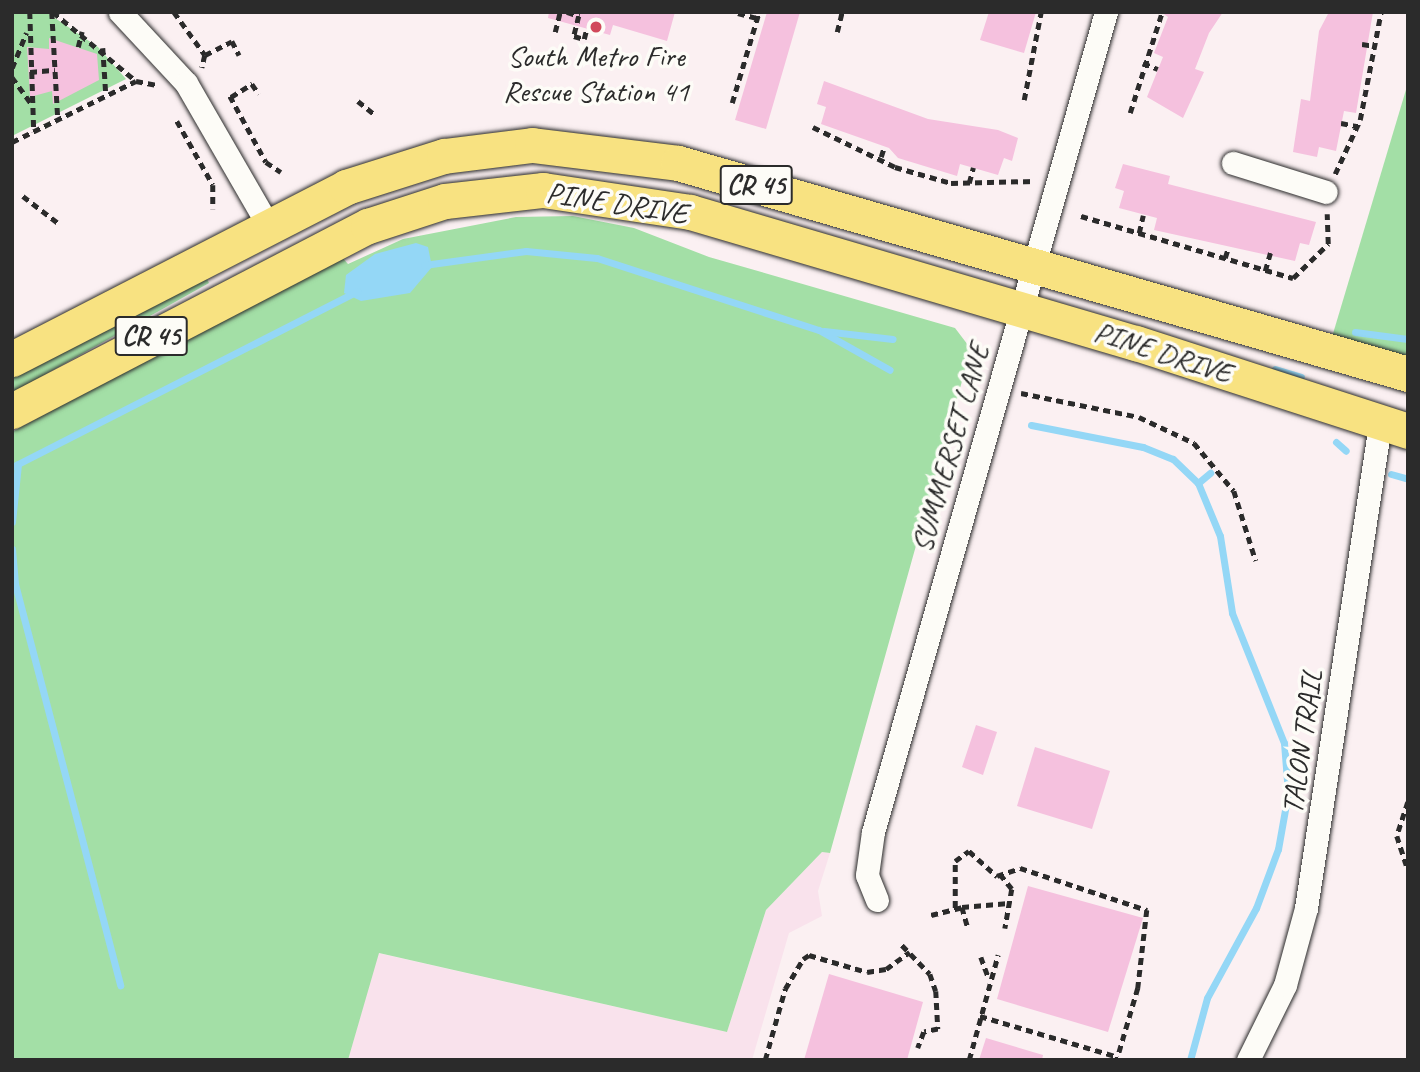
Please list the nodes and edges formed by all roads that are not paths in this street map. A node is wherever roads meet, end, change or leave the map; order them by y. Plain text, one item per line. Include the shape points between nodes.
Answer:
1 (120, 12) edge
2 (1106, 12) edge
3 (1233, 163) dead end
4 (1328, 192) road end
5 (268, 225) junction
6 (1035, 267) junction
7 (1023, 310) junction
8 (12, 359) edge
9 (1408, 374) edge
10 (12, 411) edge
11 (1394, 427) edge
12 (877, 900) dead end
13 (1248, 1060) edge

1 - 5 street via 190,89
2 - 6 street, SUMMERSET LANE
3 - 4 street
5 - 6 main road, PINE DRIVE / CR 45 via 346,187 418,163 484,149 556,146 678,163
5 - 8 main road, PINE DRIVE / CR 45
6 - 7 street, SUMMERSET LANE
6 - 9 main road, PINE DRIVE / CR 45
7 - 10 main road, PINE DRIVE / CR 45 via 652,204 575,191 509,191 435,204 368,226
7 - 11 main road, PINE DRIVE / CR 45
7 - 12 street, SUMMERSET LANE via 870,844 867,875
11 - 13 street, TALON TRAIL via 1306,908 1285,985

